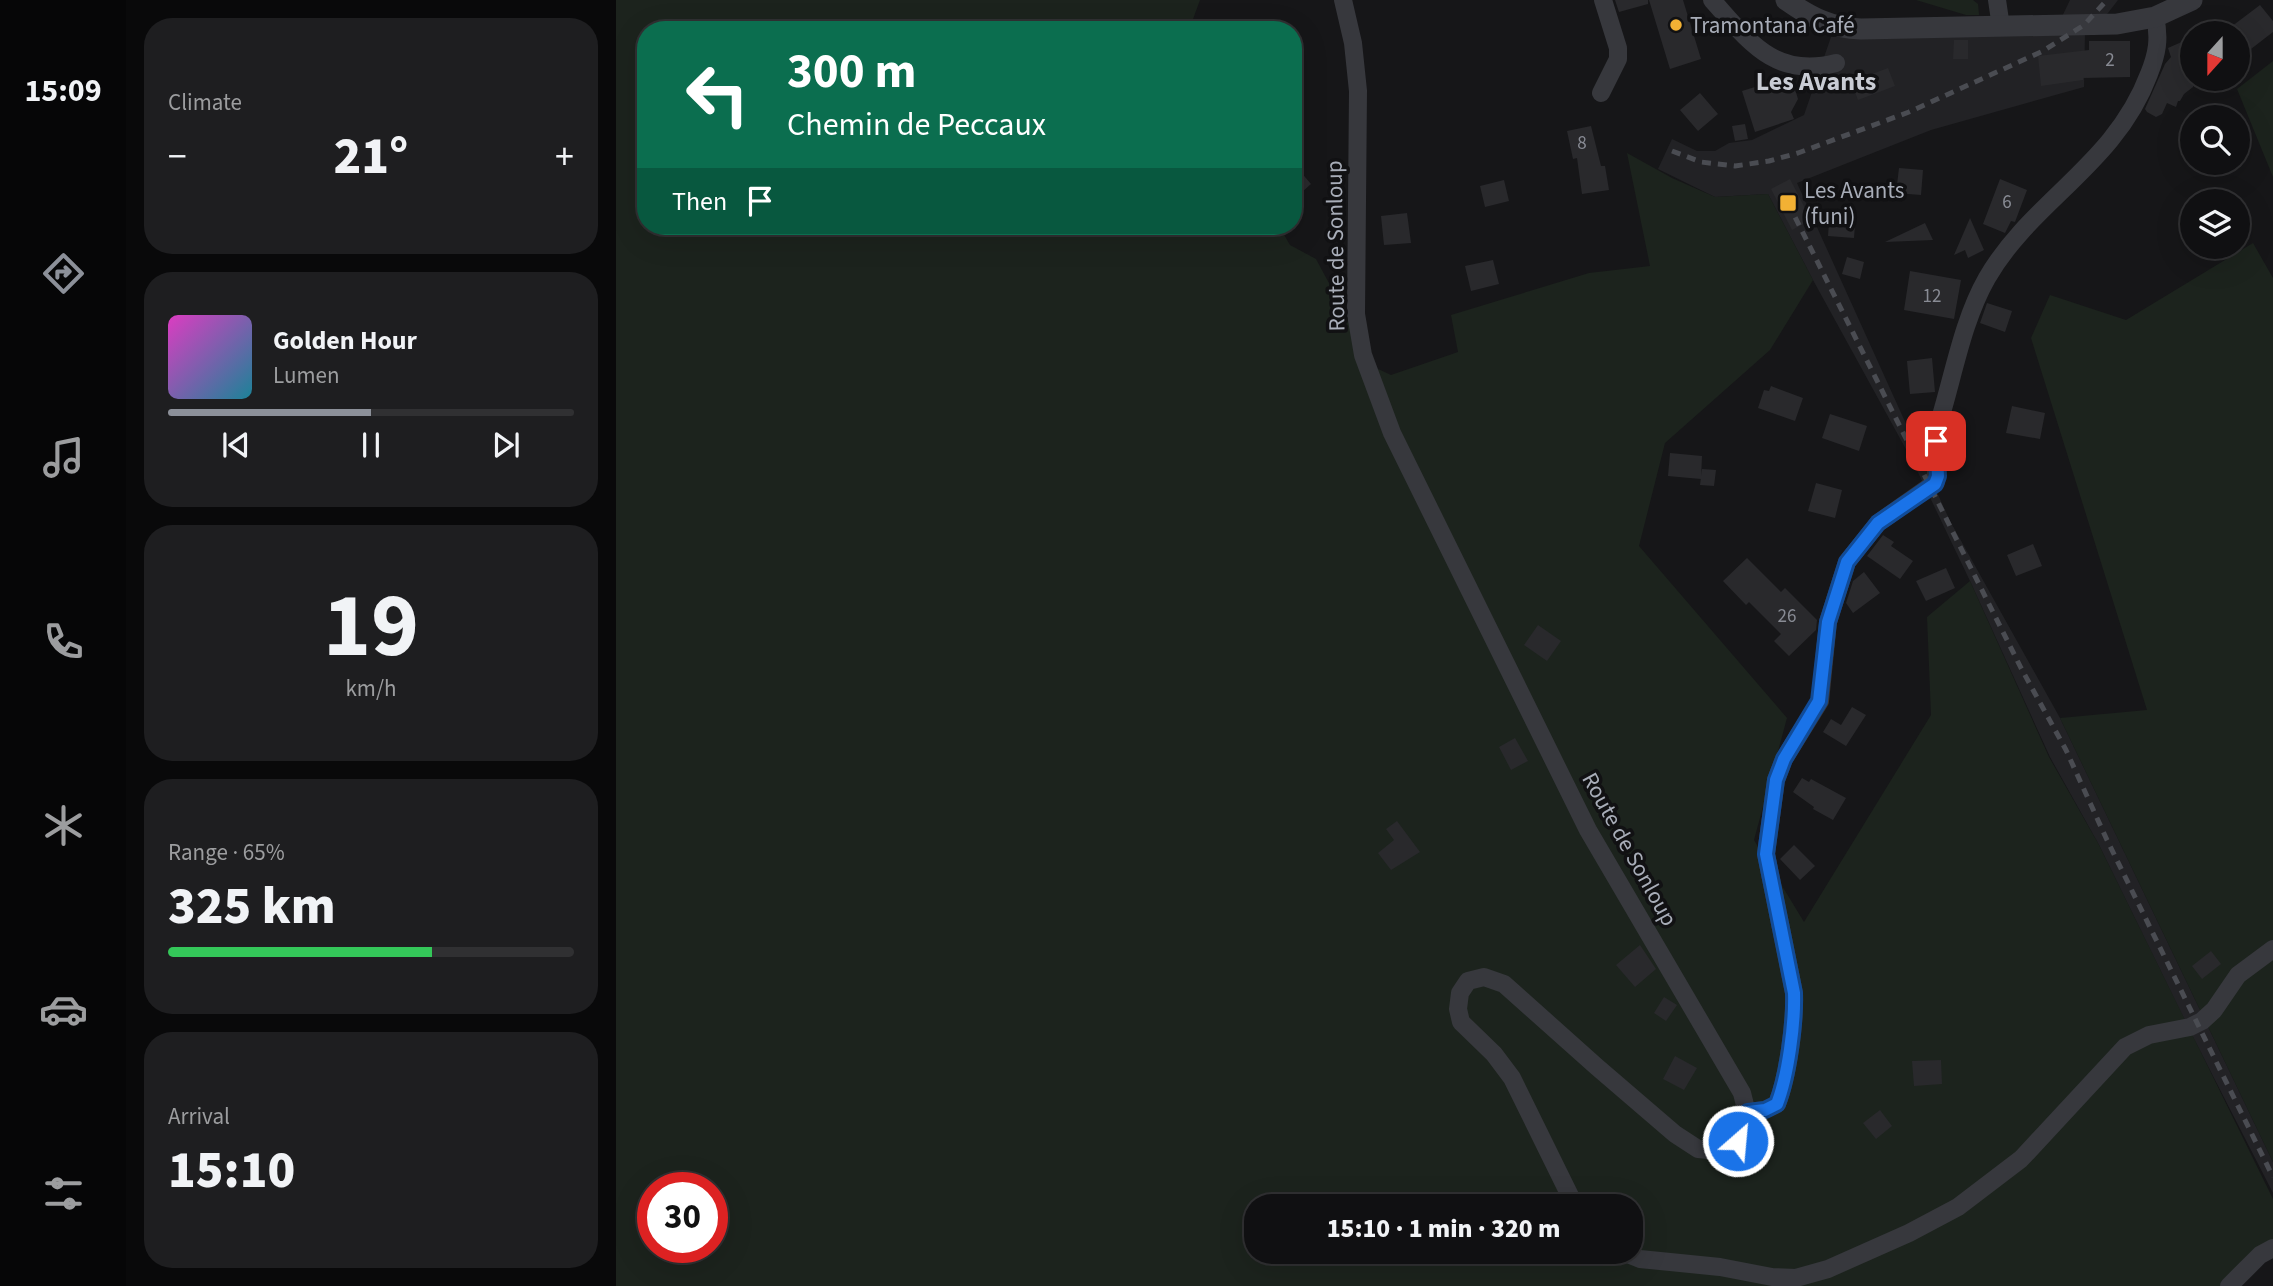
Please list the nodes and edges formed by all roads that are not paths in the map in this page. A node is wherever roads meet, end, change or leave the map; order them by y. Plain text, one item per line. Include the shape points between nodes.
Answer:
1 (1343, 0) edge
2 (1603, 0) edge
3 (1712, 0) edge
4 (1786, 0) edge
5 (1997, 0) edge
6 (2192, 0) edge
7 (2155, 17) junction
8 (2001, 27) junction
9 (1836, 63) dead end
10 (1601, 93) dead end
11 (2273, 949) edge
12 (1748, 1112) junction
13 (1569, 1194) edge
14 (2273, 1248) edge
15 (1643, 1259) edge
16 (2229, 1286) edge

1 - 12 street, Route de Sonloup via 1358,91 1356,314 1363,355 1392,433 1588,830 1742,1093
2 - 10 street via 1618,59
3 - 9 street via 1765,54 1811,67
4 - 8 street via 1815,19 1843,28
5 - 8 street
6 - 7 street
7 - 8 street via 2117,24
7 - 12 street via 2158,46 2145,84 2123,125 2095,160 2007,248 1979,292 1940,419 1936,482 1870,531 1841,574 1828,622 1819,701 1780,770 1767,839 1769,874 1795,1007 1782,1090 1777,1104
11 - 15 street via 2238,975 2202,1021 2149,1035 2125,1047 2021,1158 1958,1207 1909,1233 1796,1278
12 - 13 street via 1745,1129 1733,1145 1719,1151 1698,1149 1504,984 1484,977 1468,981 1460,993 1461,1022 1511,1078
14 - 16 street

